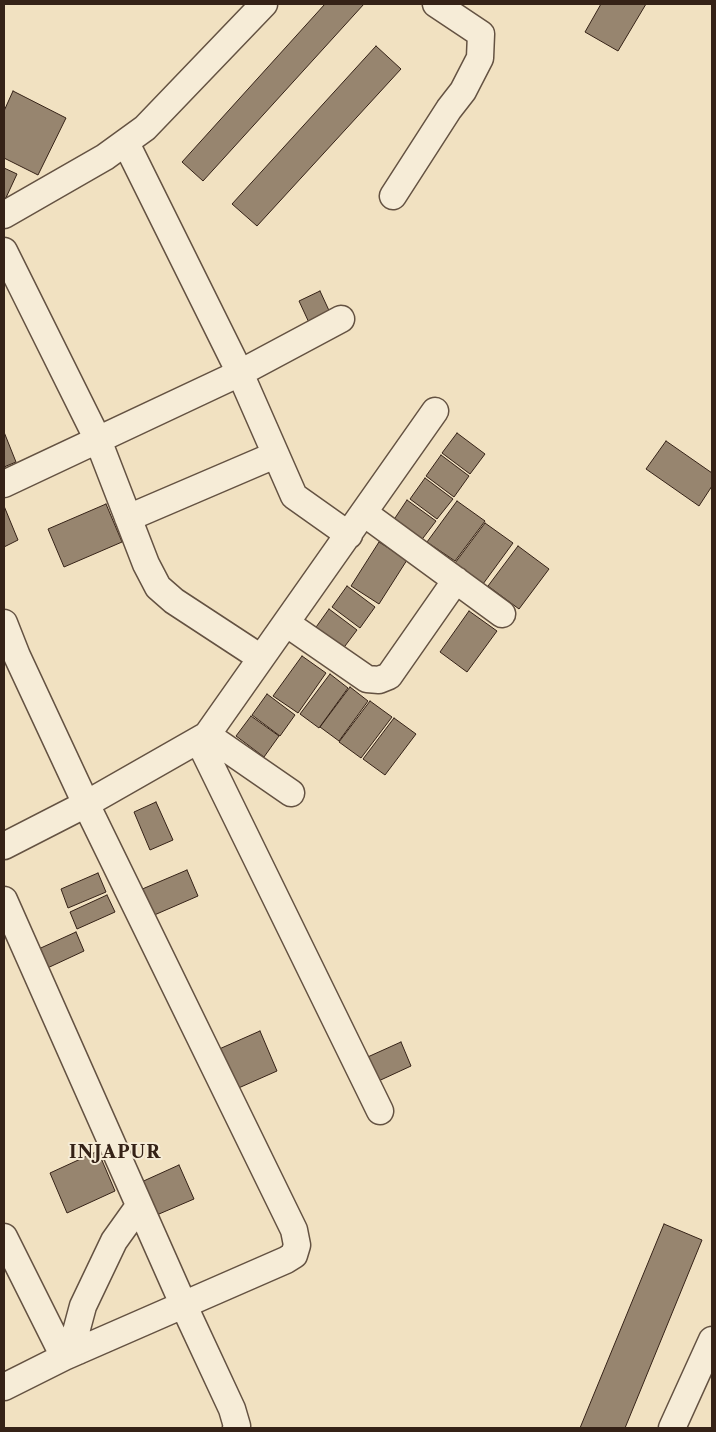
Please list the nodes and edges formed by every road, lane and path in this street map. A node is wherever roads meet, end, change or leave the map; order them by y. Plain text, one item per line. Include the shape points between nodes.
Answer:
1 (264, 4) edge
2 (436, 4) edge
3 (126, 143) junction
4 (393, 196) dead end
5 (4, 215) edge
6 (4, 251) edge
7 (341, 319) dead end
8 (240, 373) junction
9 (435, 411) dead end
10 (98, 440) junction
11 (276, 455) junction
12 (4, 484) edge
13 (364, 513) junction
14 (128, 518) junction
15 (349, 535) junction
16 (456, 580) junction
17 (502, 614) dead end
18 (4, 623) edge
19 (286, 623) junction
20 (10, 658) edge
21 (261, 658) junction
22 (203, 738) junction
23 (291, 793) dead end
24 (86, 804) junction
25 (4, 846) edge
26 (4, 900) edge
27 (380, 1111) dead end
28 (139, 1206) junction
29 (4, 1237) edge
30 (184, 1306) junction
31 (712, 1340) edge
32 (71, 1354) junction
33 (4, 1387) edge
34 (236, 1428) edge
35 (672, 1428) edge

1 - 3 street via 145,128
2 - 4 street via 481,34 480,58 463,91
3 - 5 street
3 - 8 street
6 - 10 street
7 - 8 street
8 - 10 street
8 - 11 street
9 - 13 street
10 - 12 street
10 - 14 street
11 - 14 street
11 - 15 street via 294,496
13 - 15 street
13 - 16 street
14 - 21 street via 158,587
15 - 19 street
16 - 17 street
16 - 19 street via 389,676 379,680 367,679
18 - 20 street
19 - 21 street
20 - 24 street
21 - 22 street
22 - 23 street
22 - 24 street
22 - 27 street
24 - 25 street
24 - 30 street via 289,1221 297,1245 294,1254 286,1260
26 - 28 street
28 - 30 street
28 - 32 street via 114,1241 83,1306
29 - 32 street
30 - 32 street
30 - 34 street via 232,1409
31 - 35 street
32 - 33 street

